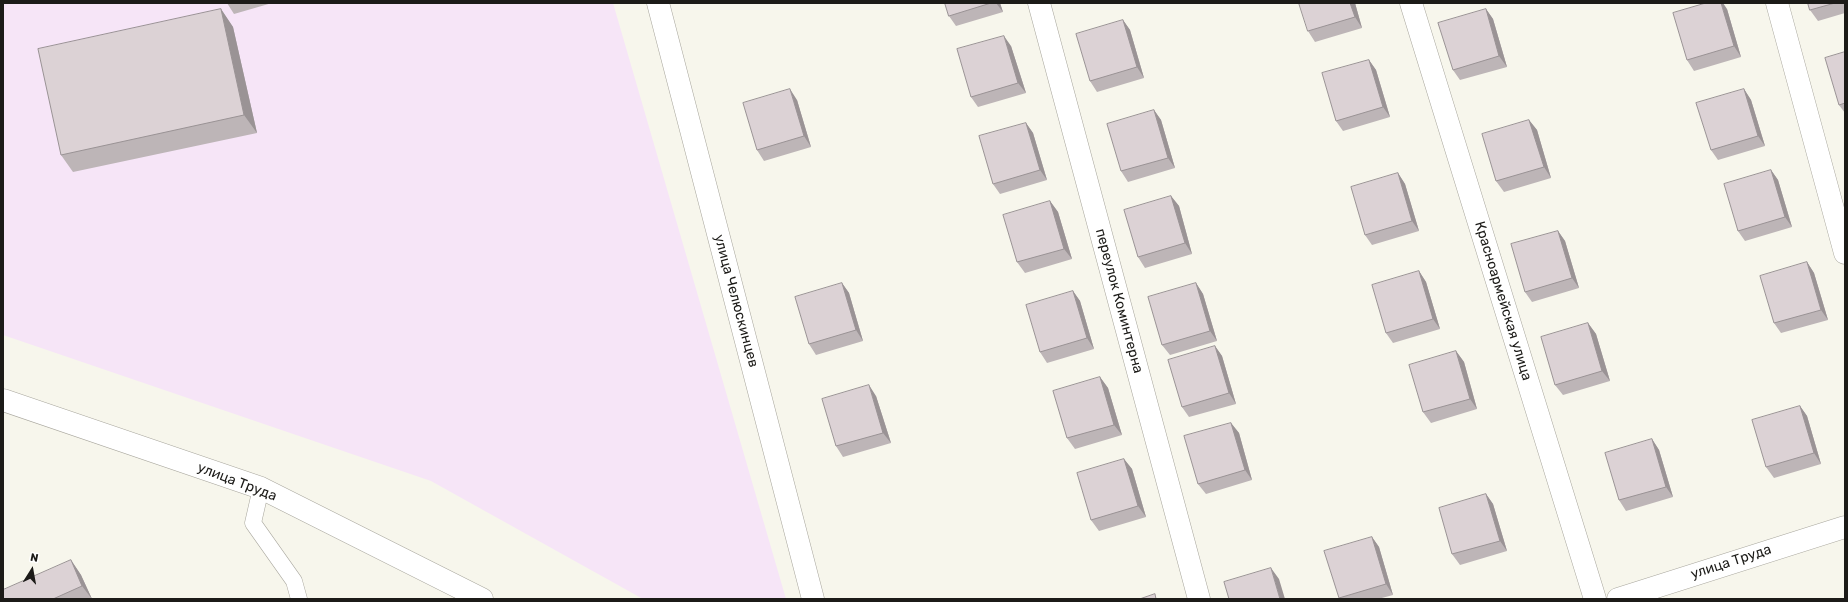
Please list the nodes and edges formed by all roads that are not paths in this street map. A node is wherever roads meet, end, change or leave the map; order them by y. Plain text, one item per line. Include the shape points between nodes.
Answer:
1 (658, 3) edge
2 (1039, 3) edge
3 (1411, 3) edge
4 (1776, 3) edge
5 (1845, 254) edge
6 (3, 400) edge
7 (261, 488) junction
8 (1845, 527) edge
9 (299, 599) edge
10 (482, 599) edge
11 (813, 599) edge
12 (1199, 599) edge
13 (1595, 599) edge
14 (1618, 599) edge

1 - 11 street, улица Челюскинцев
2 - 12 street, переулок Коминтерна
3 - 13 street, Красноармейская улица
4 - 5 street
6 - 7 street, улица Труда
7 - 9 lane via 253,523 294,581
7 - 10 street, улица Труда
8 - 14 street, улица Труда

